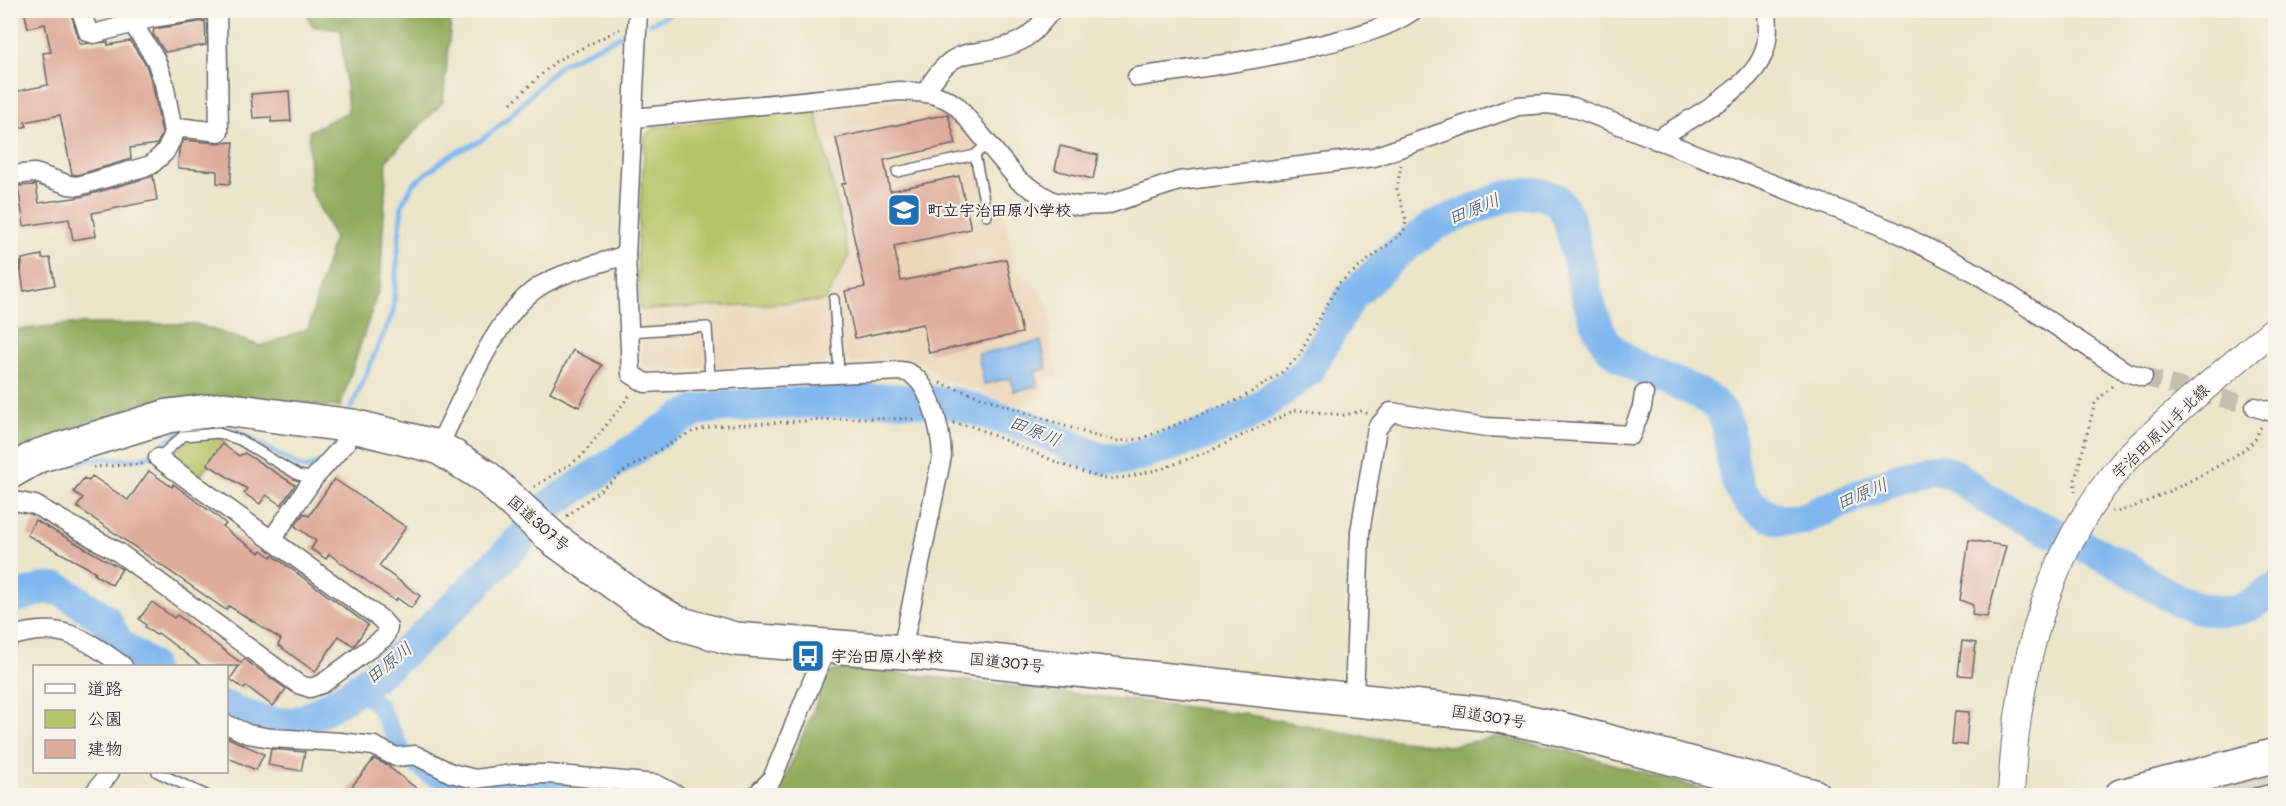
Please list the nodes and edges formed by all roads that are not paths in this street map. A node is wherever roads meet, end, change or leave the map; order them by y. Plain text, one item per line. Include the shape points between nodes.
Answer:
1 (81, 10) edge
2 (204, 10) edge
3 (217, 10) edge
4 (1052, 10) edge
5 (1414, 10) edge
6 (1767, 10) edge
7 (637, 16) edge
8 (133, 24) junction
9 (1137, 78) dead end
10 (926, 92) junction
11 (634, 118) junction
12 (173, 132) junction
13 (1656, 140) junction
14 (981, 149) junction
15 (897, 172) dead end
16 (10, 175) edge
17 (987, 216) dead end
18 (626, 255) junction
19 (834, 299) dead end
20 (2276, 328) edge
21 (628, 332) junction
22 (839, 373) junction
23 (2143, 377) tunnel mouth
24 (710, 379) junction
25 (1644, 394) dead end
26 (2255, 407) tunnel mouth
27 (2274, 413) edge
28 (353, 426) junction
29 (438, 447) junction
30 (158, 458) joint
31 (10, 472) edge
32 (314, 478) junction
33 (18, 501) edge
34 (272, 539) junction
35 (10, 637) edge
36 (826, 648) junction
37 (902, 651) junction
38 (122, 665) edge
39 (1354, 698) junction
40 (228, 725) edge
41 (2276, 755) edge
42 (108, 773) edge
43 (161, 773) edge
44 (2242, 783) edge
45 (2276, 788) edge
46 (2153, 790) edge
47 (92, 795) edge
48 (208, 795) edge
49 (679, 795) edge
50 (755, 795) edge
51 (1814, 795) edge
52 (2011, 795) edge

1 - 8 street via 88,32 94,34
2 - 8 street
3 - 12 street via 219,132 186,128
4 - 10 street via 1033,33 1018,42 955,57 937,73
5 - 9 street via 1398,21 1360,35 1276,56
6 - 13 street via 1769,30 1764,54 1750,74 1724,97
7 - 11 street
8 - 12 street via 156,60
10 - 11 street via 899,91
10 - 14 street via 957,105
11 - 18 street
12 - 16 street via 165,152 139,170 78,186 35,173
13 - 14 street via 1573,107 1518,106 1374,157 1179,182 1106,205 1079,206 1052,201 1019,181
13 - 23 street via 1894,231 1976,273 2126,372
14 - 15 lane
14 - 17 lane
18 - 21 street
18 - 29 street via 542,285 515,306 500,326
19 - 22 lane
20 - 52 street, 宇治田原山手北線 via 2122,462 2087,512 2044,599 2023,684
21 - 24 street via 629,368 640,382
21 - 24 lane via 707,327
22 - 24 street
22 - 37 street via 906,372 915,376 924,387 942,445
25 - 39 street via 1631,435 1486,427 1391,412 1377,428 1359,532
26 - 27 street
28 - 29 highway, 国道307号
28 - 31 highway, 国道307号 via 224,409 168,416 38,456
28 - 32 street via 346,441
29 - 36 highway, 国道307号 via 486,477 547,532 639,601 678,622 735,639
30 - 32 lane via 183,436 218,433 240,440 298,475
30 - 34 street
32 - 34 street
33 - 34 street via 35,505 118,552 298,684 310,688 322,684 386,638 388,627
35 - 38 street via 49,629 67,633
36 - 37 highway, 国道307号
36 - 50 street via 772,779
37 - 39 highway, 国道307号
39 - 51 highway, 国道307号 via 1553,726
40 - 49 street via 271,738 374,747 396,757 415,755 451,773 475,779 549,774 656,784
41 - 44 highway
42 - 47 street
43 - 48 lane
44 - 45 lane
44 - 46 highway

